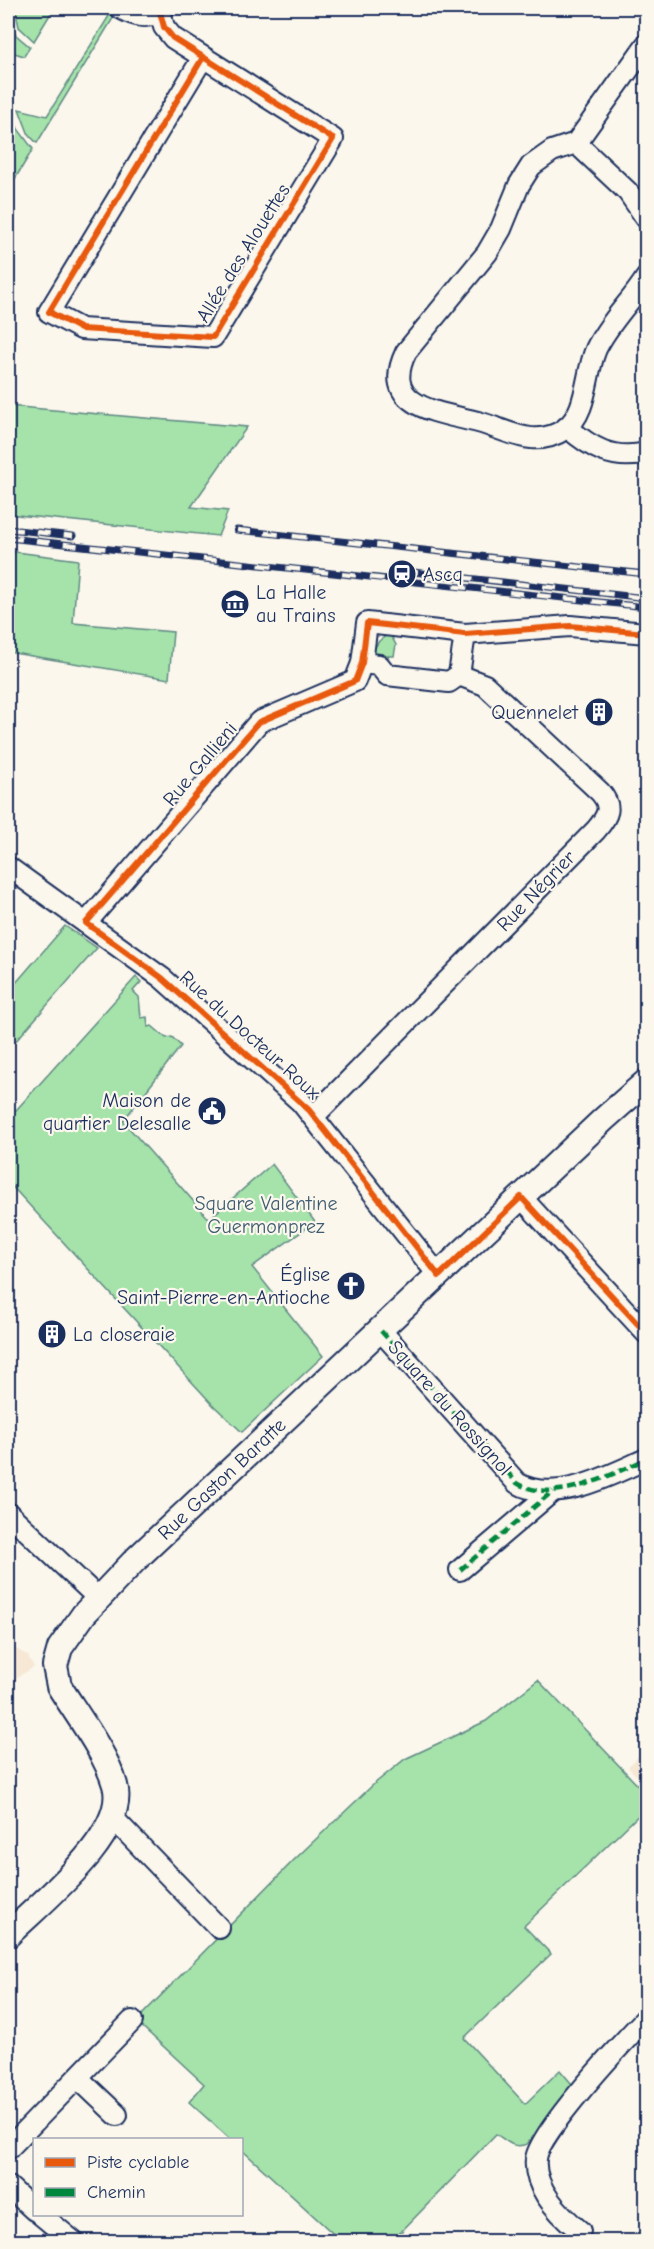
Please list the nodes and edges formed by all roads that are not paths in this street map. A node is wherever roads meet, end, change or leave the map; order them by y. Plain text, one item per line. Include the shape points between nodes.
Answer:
1 (120, 8) edge
2 (162, 10) edge
3 (646, 45) edge
4 (202, 58) junction
5 (576, 143) junction
6 (646, 218) edge
7 (646, 278) edge
8 (567, 427) junction
9 (646, 453) edge
10 (646, 633) edge
11 (465, 634) junction
12 (362, 663) junction
13 (459, 675) junction
14 (8, 867) edge
15 (86, 923) junction
16 (646, 1082) edge
17 (314, 1116) junction
18 (521, 1197) junction
19 (438, 1276) junction
20 (381, 1331) junction
21 (646, 1332) edge
22 (646, 1459) edge
23 (553, 1491) junction
24 (8, 1514) edge
25 (460, 1570) dead end
26 (98, 1598) junction
27 (114, 1818) junction
28 (219, 1928) dead end
29 (8, 1935) edge
30 (646, 2018) edge
31 (132, 2021) dead end
32 (78, 2078) junction
33 (117, 2115) dead end
34 (8, 2149) edge
35 (8, 2186) edge
36 (33, 2209) edge
37 (43, 2216) edge
38 (580, 2231) dead end
39 (74, 2241) edge

1 - 2 street via 141,16
2 - 4 street, Allée des Alouettes via 164,27 170,36
3 - 5 street
4 - 4 street, Allée des Alouettes via 333,139 213,337 75,327 49,312
5 - 6 street via 628,192
5 - 8 street via 552,151 531,166 494,241 412,341 399,370 402,389 423,408 532,440
7 - 8 street via 600,343 581,404
8 - 9 street via 601,452 623,456
10 - 11 street via 570,626
11 - 12 street via 367,622
11 - 13 street
12 - 13 street via 379,665 387,675 449,682
12 - 15 street, Rue Gallieni via 359,677 350,685 259,722
13 - 17 street, Rue Négrier via 485,685 600,792 609,807 608,814
14 - 15 street, Rue du Docteur Roux
15 - 17 street, Rue du Docteur Roux via 162,978
16 - 18 street, Rue Gaston Baratte
17 - 19 street, Rue du Docteur Roux
18 - 19 street, Rue Gaston Baratte
18 - 21 street
19 - 20 street, Rue Gaston Baratte
20 - 23 street, Square du Rossignol via 517,1483 527,1489
20 - 26 street, Rue Gaston Baratte via 210,1487
22 - 23 street, Square du Rossignol
23 - 25 street, Square du Rossignol
24 - 26 street
26 - 27 street, Rue Gaston Baratte via 60,1648 55,1670 59,1686 115,1783
27 - 28 street
27 - 29 street, Rue Gaston Baratte via 102,1840
30 - 38 street via 550,2129 537,2150 535,2165 542,2187 552,2204
31 - 32 street
32 - 33 street
32 - 34 street
35 - 36 street
37 - 39 street

